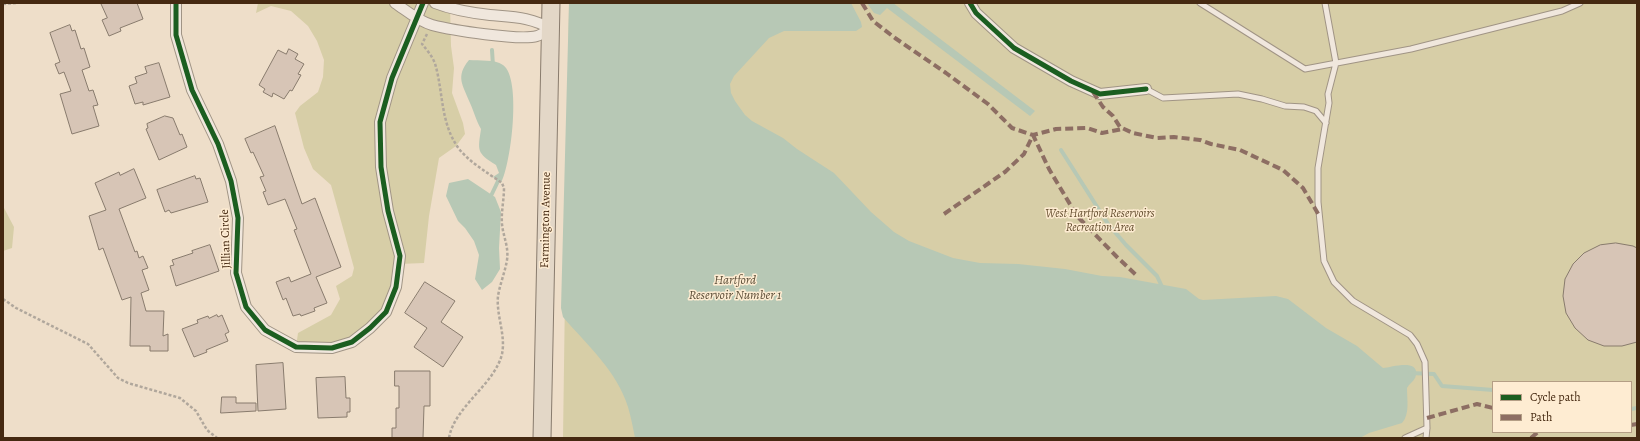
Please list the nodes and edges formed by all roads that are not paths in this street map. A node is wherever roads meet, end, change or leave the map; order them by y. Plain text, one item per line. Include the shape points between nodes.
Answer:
1 (176, 3) edge
2 (395, 3) edge
3 (424, 3) edge
4 (436, 3) edge
5 (551, 3) edge
6 (970, 3) edge
7 (1200, 3) edge
8 (1325, 3) edge
9 (1580, 3) edge
10 (418, 19) junction
11 (550, 29) junction
12 (1336, 63) junction
13 (1146, 89) joint
14 (1326, 123) junction
15 (1427, 428) junction
16 (542, 438) edge
17 (1405, 438) edge
18 (1426, 438) edge

1 - 10 street, Jillian Circle via 176,35 192,90 218,144 231,181 238,218 236,273 246,307 265,330 296,347 332,348 352,342 386,312 396,287 400,256 388,211 381,167 380,122 392,78
2 - 10 street
3 - 10 street, Jillian Circle
4 - 11 street via 466,12 530,19 541,22
5 - 11 main road, Farmington Avenue
6 - 13 street via 976,13 1014,48 1071,81 1100,94
7 - 12 lane via 1305,69
8 - 12 lane
9 - 12 lane via 1562,11 1411,49
10 - 11 street via 432,25 484,34 522,37 537,36
11 - 16 main road, Farmington Avenue
12 - 14 lane via 1328,94
13 - 14 lane via 1163,98 1238,94 1285,106 1304,107 1316,111
14 - 15 lane via 1318,168 1318,202 1324,261 1334,282 1353,301 1410,335 1417,344 1425,362
15 - 17 lane
15 - 18 lane

